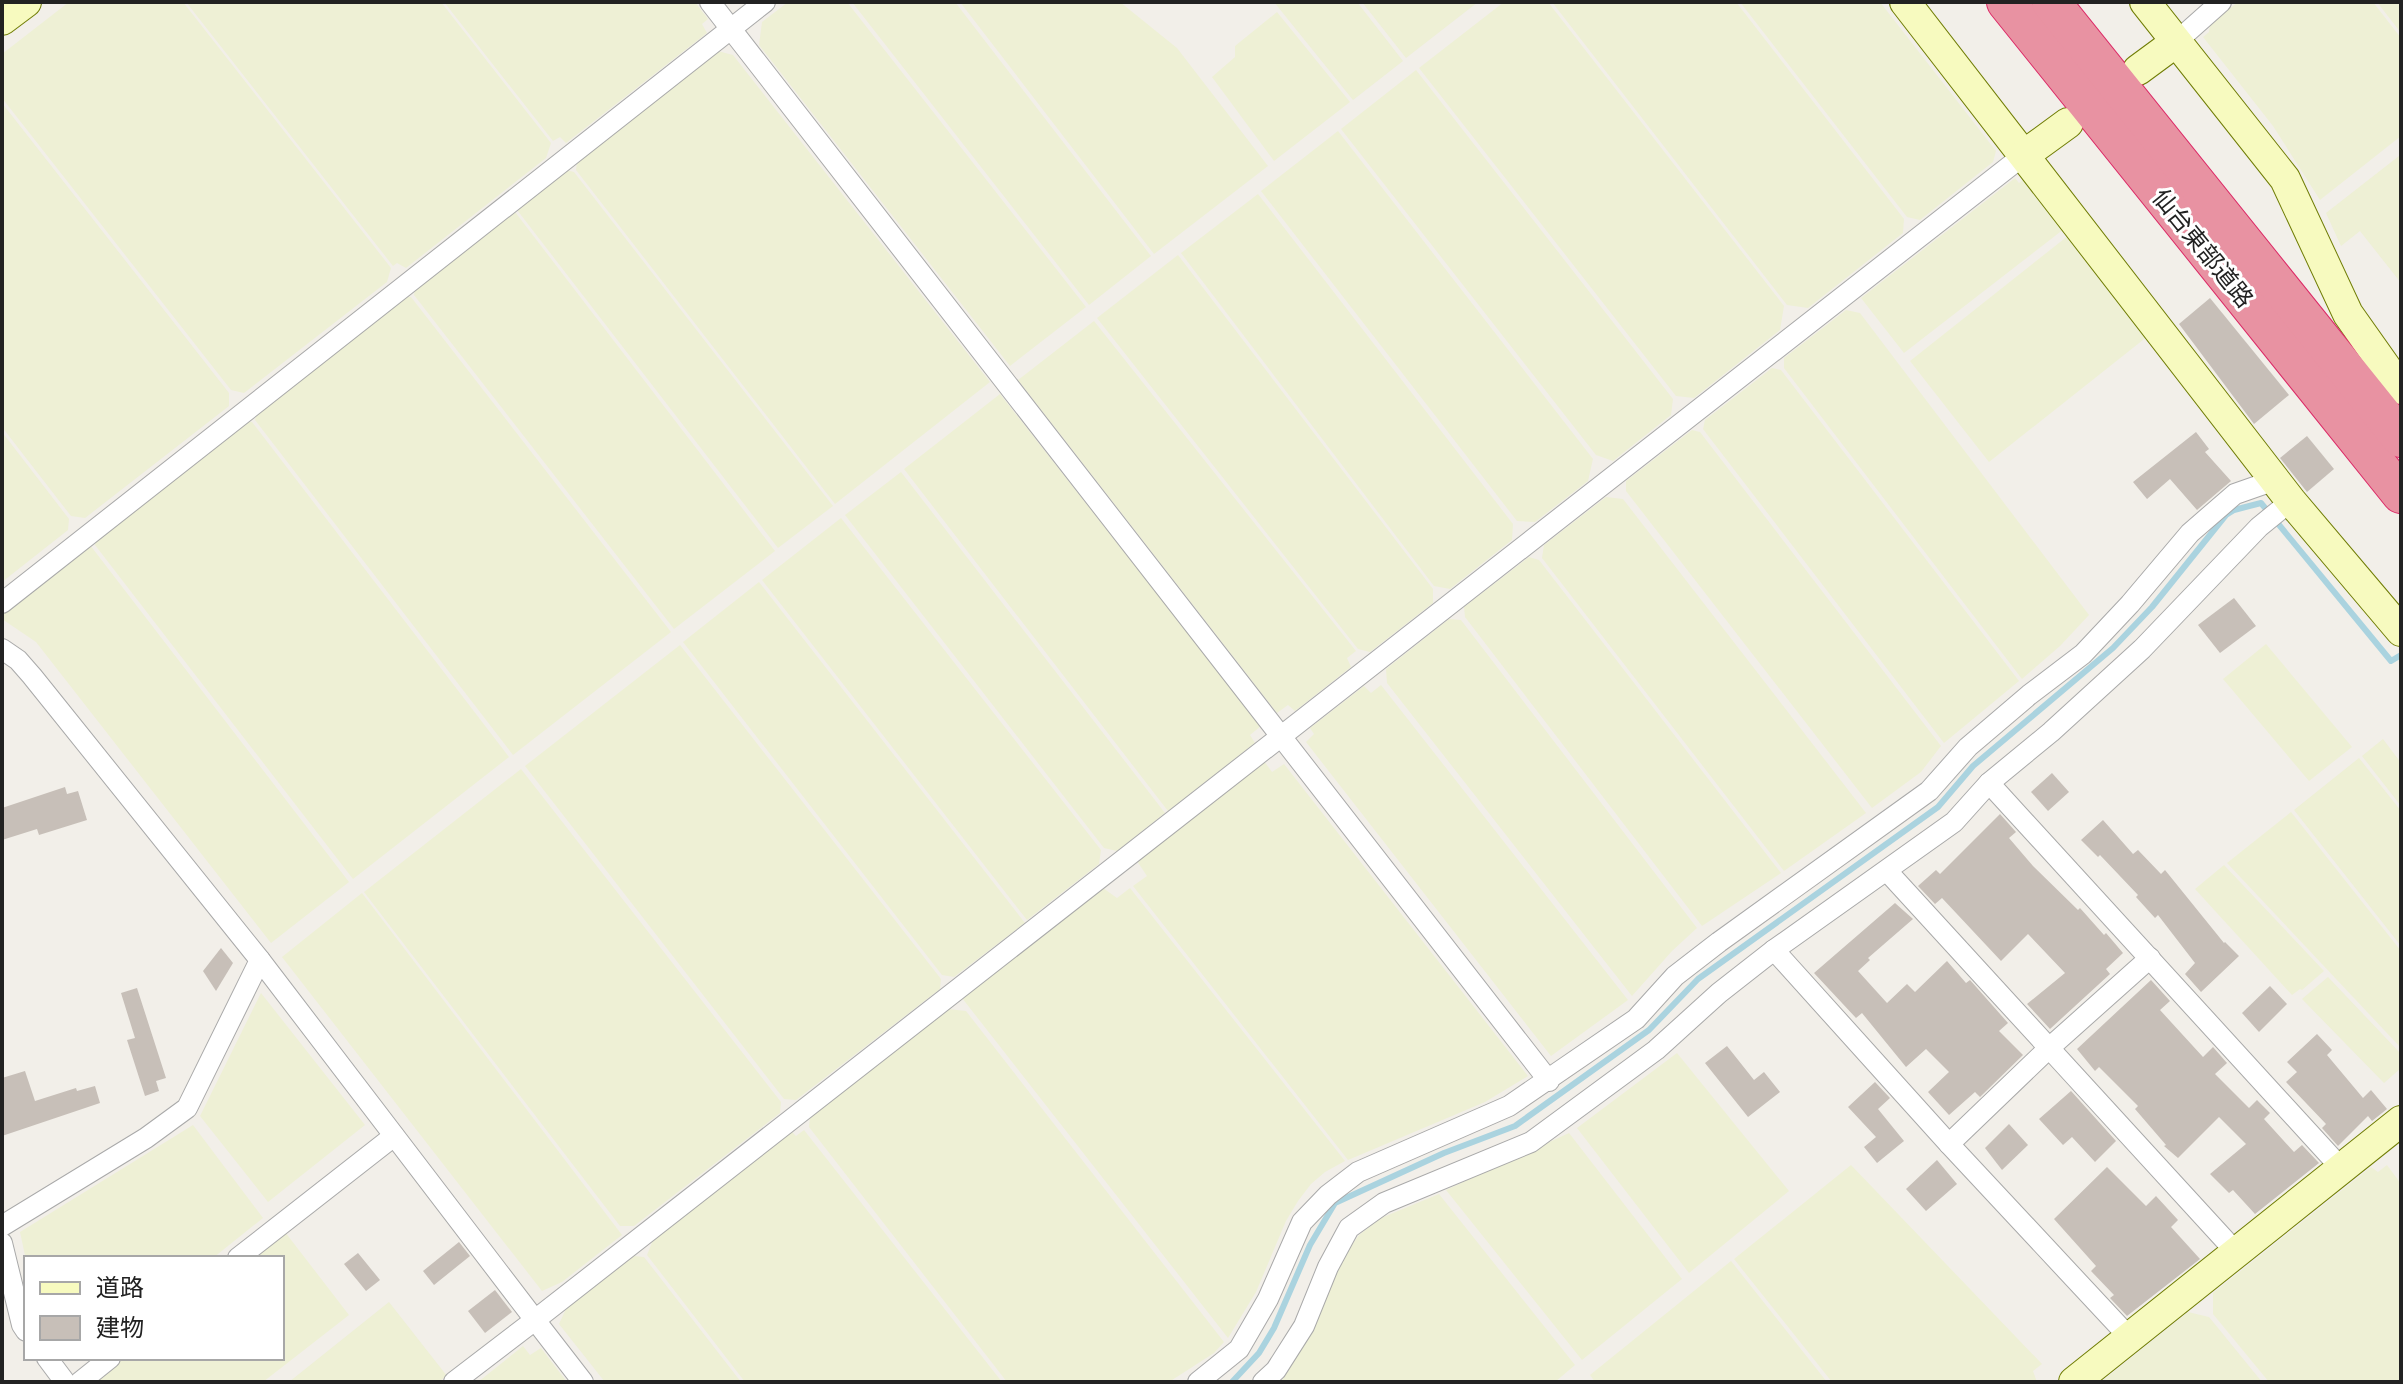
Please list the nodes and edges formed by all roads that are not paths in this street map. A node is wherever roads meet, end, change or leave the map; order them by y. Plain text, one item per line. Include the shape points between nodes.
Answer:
1 (26, 2) edge
2 (710, 2) edge
3 (765, 2) edge
4 (1905, 2) edge
5 (2006, 2) edge
6 (2051, 2) edge
7 (2145, 2) edge
8 (2221, 2) edge
9 (2, 20) edge
10 (731, 29) junction
11 (2176, 42) junction
12 (2138, 70) dead end
13 (2068, 123) dead end
14 (2024, 155) junction
15 (2233, 257) junction
16 (2401, 389) edge
17 (2401, 438) edge
18 (2401, 494) edge
19 (2284, 495) junction
20 (2, 603) edge
21 (2401, 631) edge
22 (2, 649) edge
23 (1280, 737) junction
24 (1989, 783) junction
25 (1887, 871) junction
26 (1774, 950) junction
27 (2150, 958) junction
28 (260, 960) junction
29 (2048, 1049) junction
30 (1549, 1081) junction
31 (2401, 1121) edge
32 (394, 1136) junction
33 (1949, 1144) junction
34 (2342, 1169) junction
35 (2, 1226) edge
36 (2, 1243) edge
37 (2235, 1251) junction
38 (241, 1256) edge
39 (535, 1320) junction
40 (24, 1328) edge
41 (2129, 1337) junction
42 (48, 1360) edge
43 (108, 1360) edge
44 (65, 1382) edge
45 (80, 1382) edge
46 (454, 1382) edge
47 (583, 1382) edge
48 (1198, 1382) edge
49 (1263, 1382) edge
50 (2074, 1382) edge

1 - 9 street
2 - 10 street
3 - 10 street
4 - 14 street
5 - 15 highway, 仙台東部道路
6 - 15 highway, 仙台東部道路
7 - 11 street
8 - 11 street
10 - 20 street
10 - 23 street
11 - 12 street
11 - 16 street via 2285,179 2348,314
13 - 14 street
14 - 19 street
14 - 23 street
15 - 17 highway, 仙台東部道路
15 - 18 highway, 仙台東部道路
19 - 21 street
19 - 24 street via 2142,649
19 - 30 street via 2235,494 2190,533 2083,654 1968,747 1929,791 1719,942 1675,976 1636,1019
22 - 28 street via 32,676
23 - 30 street
23 - 39 street
24 - 25 street via 1954,822
24 - 27 street
25 - 26 street
25 - 29 street
26 - 33 street
26 - 49 street via 1656,1050 1531,1142 1384,1203 1349,1228 1304,1326
27 - 29 street
27 - 34 street
28 - 32 street
28 - 35 street via 187,1108
29 - 33 street
29 - 37 street
30 - 48 street via 1509,1106 1358,1172 1328,1195 1302,1222 1239,1349
31 - 34 street
32 - 38 street
32 - 39 street
33 - 41 street
34 - 37 street
36 - 40 street
37 - 41 street
39 - 46 street
39 - 47 street
41 - 50 street
42 - 44 street
43 - 45 street

